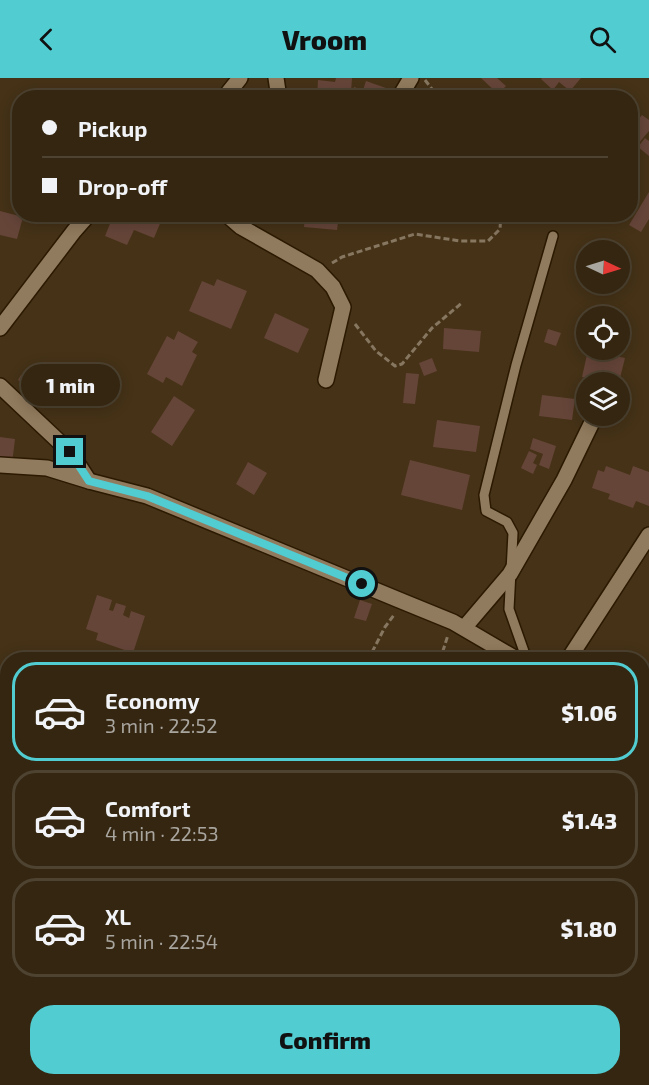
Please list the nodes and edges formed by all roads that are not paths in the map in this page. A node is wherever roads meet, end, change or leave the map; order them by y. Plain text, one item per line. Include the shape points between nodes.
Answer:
1 (240, 78) edge
2 (230, 90) edge
3 (82, 222) edge
4 (235, 222) edge
5 (553, 236) dead end
6 (0, 328) edge
7 (326, 380) dead end
8 (0, 386) edge
9 (590, 426) edge
10 (0, 465) edge
11 (89, 481) junction
12 (649, 535) edge
13 (510, 574) junction
14 (458, 625) junction
15 (504, 652) edge
16 (523, 652) edge
17 (573, 652) edge

1 - 2 street
3 - 6 street
4 - 7 street via 317,270 333,287 343,308
5 - 13 lane via 484,495 486,512 507,522 513,533
8 - 11 street via 70,452
9 - 13 street
10 - 11 street via 47,468
11 - 14 street via 147,496
12 - 17 street
13 - 14 street
13 - 16 lane via 509,609
14 - 15 street

